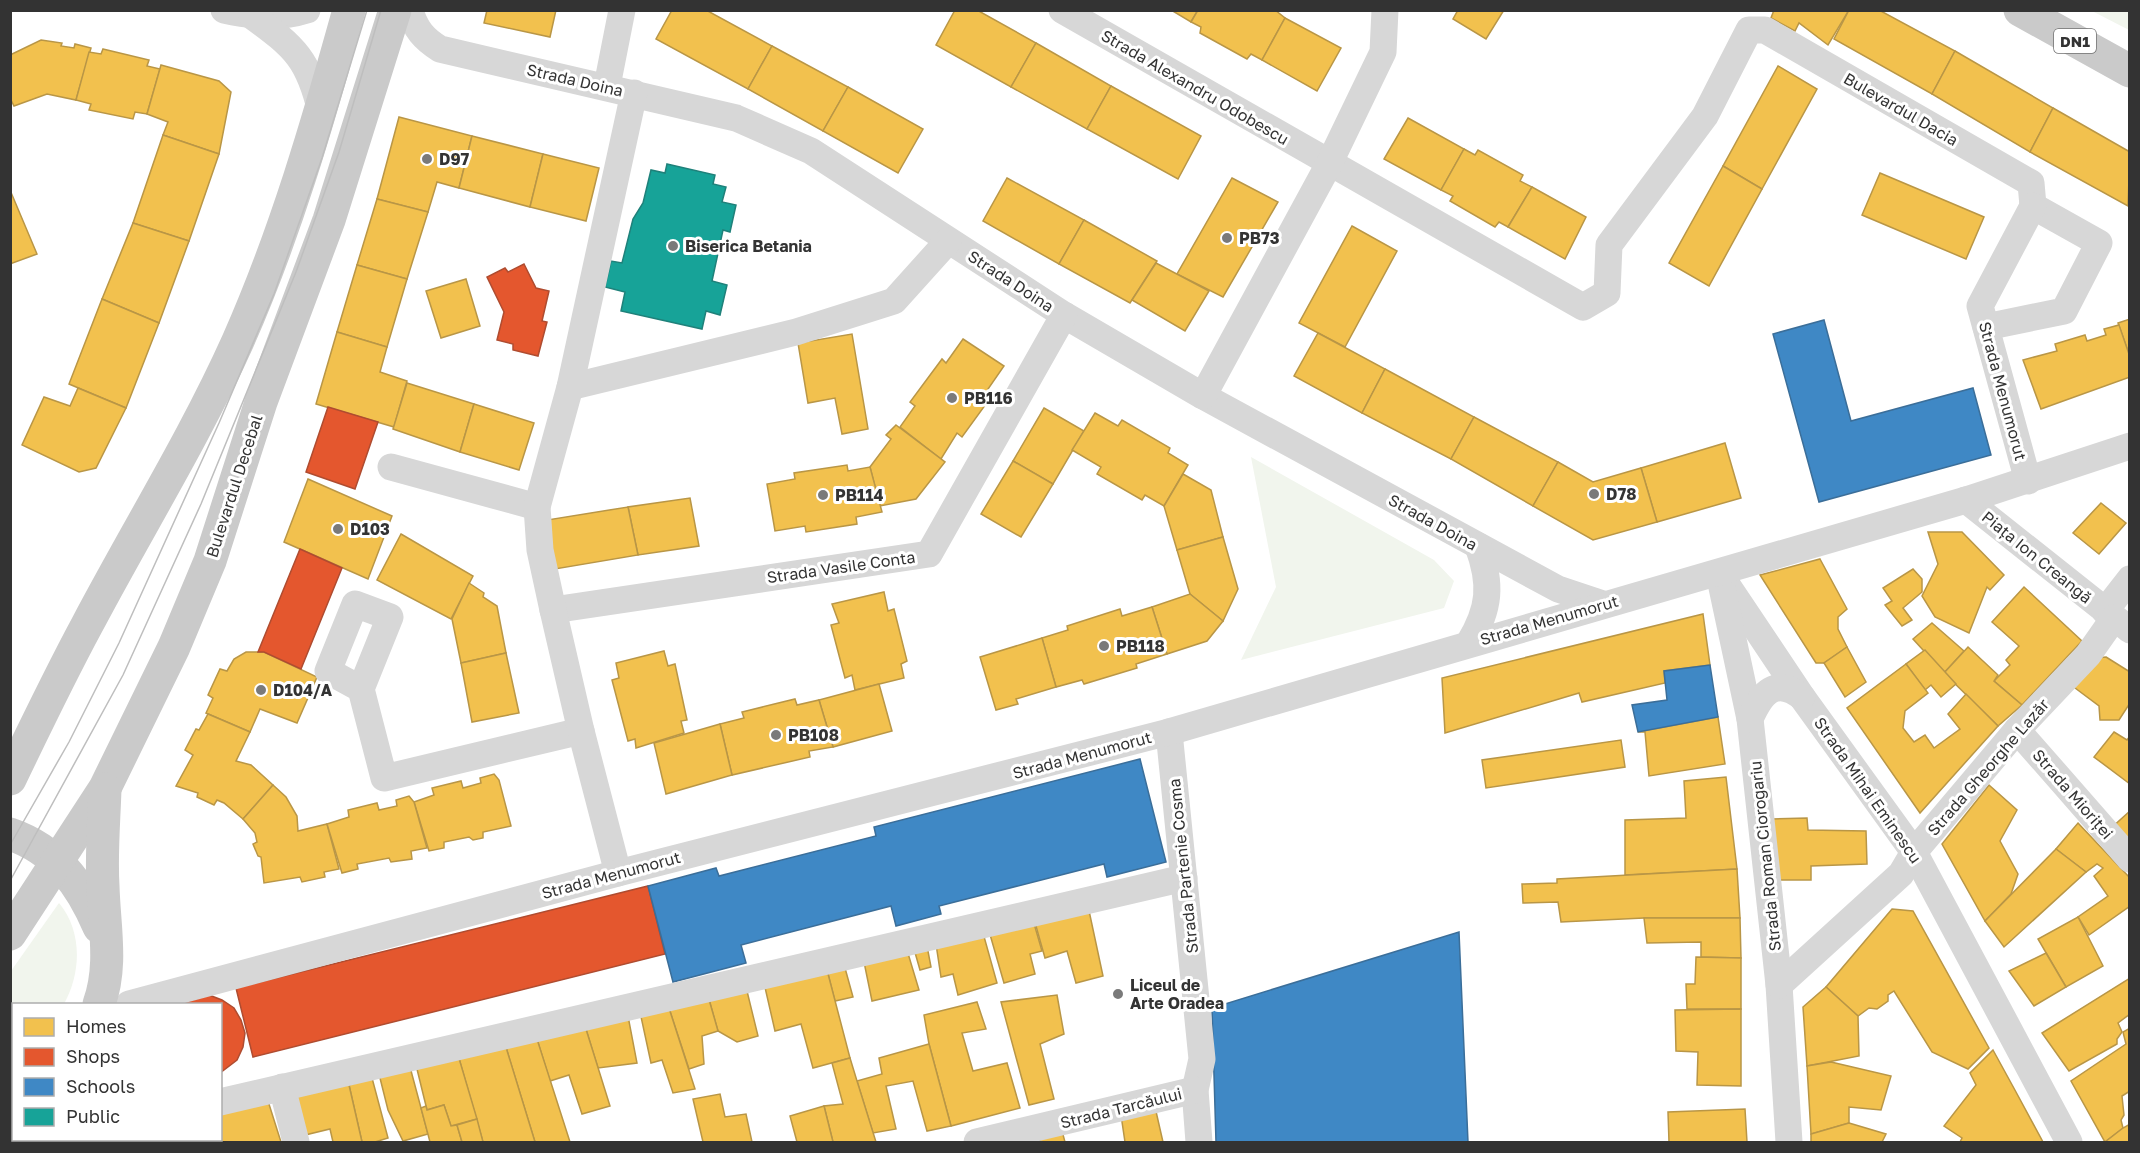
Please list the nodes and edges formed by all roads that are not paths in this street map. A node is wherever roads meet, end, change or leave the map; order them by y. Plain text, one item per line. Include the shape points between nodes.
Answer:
1 (224, 10) edge
2 (307, 10) edge
3 (349, 10) edge
4 (395, 10) edge
5 (410, 10) edge
6 (622, 10) edge
7 (1062, 10) edge
8 (1385, 10) edge
9 (2020, 10) edge
10 (252, 16) junction
11 (2130, 71) edge
12 (607, 86) junction
13 (634, 93) junction
14 (321, 112) junction
15 (1329, 164) junction
16 (2033, 206) junction
17 (948, 241) junction
18 (1583, 307) joint
19 (1064, 315) junction
20 (1986, 327) junction
21 (570, 387) junction
22 (1203, 396) junction
23 (2130, 446) edge
24 (392, 467) dead end
25 (2028, 481) junction
26 (1966, 500) junction
27 (537, 507) junction
28 (1478, 546) junction
29 (1719, 573) junction
30 (2130, 579) edge
31 (1603, 604) junction
32 (554, 610) junction
33 (2116, 619) edge
34 (1468, 643) junction
35 (361, 689) dead end
36 (1802, 697) junction
37 (1750, 719) junction
38 (37, 724) junction
39 (2017, 730) junction
40 (581, 731) junction
41 (1169, 732) junction
42 (10, 748) edge
43 (10, 779) edge
44 (105, 788) junction
45 (10, 834) edge
46 (1914, 852) junction
47 (2130, 859) edge
48 (58, 861) junction
49 (618, 873) junction
50 (1184, 878) junction
51 (10, 934) edge
52 (107, 945) junction
53 (1779, 985) junction
54 (100, 1003) edge
55 (136, 1003) edge
56 (282, 1087) junction
57 (1195, 1090) junction
58 (222, 1102) edge
59 (296, 1143) edge
60 (977, 1143) edge
61 (1199, 1143) edge
62 (1789, 1143) edge
63 (2069, 1143) edge

1 - 10 street
2 - 10 street via 291,15
3 - 14 main road
4 - 44 main road, Bulevardul Decebal via 329,220 261,402 210,561 174,647
5 - 12 street, Strada Doina via 416,28 440,49
6 - 12 street
7 - 15 street, Strada Alexandru Odobescu
8 - 15 street via 1383,52
9 - 11 main road, DN1
10 - 14 street via 284,39 300,58 313,79
12 - 13 street, Strada Doina
13 - 17 street, Strada Doina via 736,118 772,133 847,172
13 - 21 street
14 - 38 main road via 273,253 238,340 186,448 87,624
15 - 18 street, Strada Alexandru Odobescu
15 - 22 street
16 - 18 street, Bulevardul Dacia via 2031,183 1765,30 1749,30 1705,116 1609,245 1607,293
16 - 20 street, Strada Menumorut via 1980,306
16 - 20 street via 2099,243 2064,311
17 - 19 street, Strada Doina
17 - 21 street via 894,301 796,332
19 - 22 street, Strada Doina
19 - 32 street, Strada Vasile Conta via 929,554
20 - 25 street, Strada Menumorut
21 - 27 street
22 - 28 street, Strada Doina
23 - 25 street, Strada Menumorut
24 - 27 street
25 - 26 street, Strada Menumorut
26 - 29 street, Strada Menumorut
26 - 33 street, Piața Ion Creangă
27 - 32 street via 540,550
28 - 31 street, Strada Doina via 1558,589
28 - 34 street via 1486,576 1486,606
29 - 31 street, Strada Menumorut
29 - 36 street, Strada Mihai Eminescu
29 - 37 street, Strada Roman Ciorogariu
30 - 33 street, Piața Ion Creangă
31 - 34 street, Strada Menumorut
32 - 40 street
33 - 39 street, Strada Gheorghe Lazăr via 2088,655
34 - 41 street, Strada Menumorut
35 - 40 street via 384,778
36 - 37 street via 1789,687 1779,686 1767,692
36 - 46 street, Strada Mihai Eminescu
37 - 53 street, Strada Roman Ciorogariu
38 - 42 main road
38 - 43 main road
39 - 46 street, Strada Gheorghe Lazăr
39 - 47 street, Strada Mioriței
40 - 49 street
41 - 49 street, Strada Menumorut
41 - 50 street, Strada Partenie Cosma
44 - 48 main road, Bulevardul Decebal
44 - 52 main road via 102,885
45 - 48 main road
46 - 53 street, Strada Gheorghe Lazăr via 1901,874
46 - 63 street, Strada Mihai Eminescu
48 - 51 main road, Bulevardul Decebal
48 - 52 main road via 79,887
49 - 55 street, Strada Menumorut
50 - 56 street
50 - 57 street, Strada Partenie Cosma via 1202,1059
52 - 54 main road via 105,986
53 - 62 street, Strada Roman Ciorogariu
56 - 58 street
56 - 59 street
57 - 60 street, Strada Tarcăului
57 - 61 street, Strada Partenie Cosma

